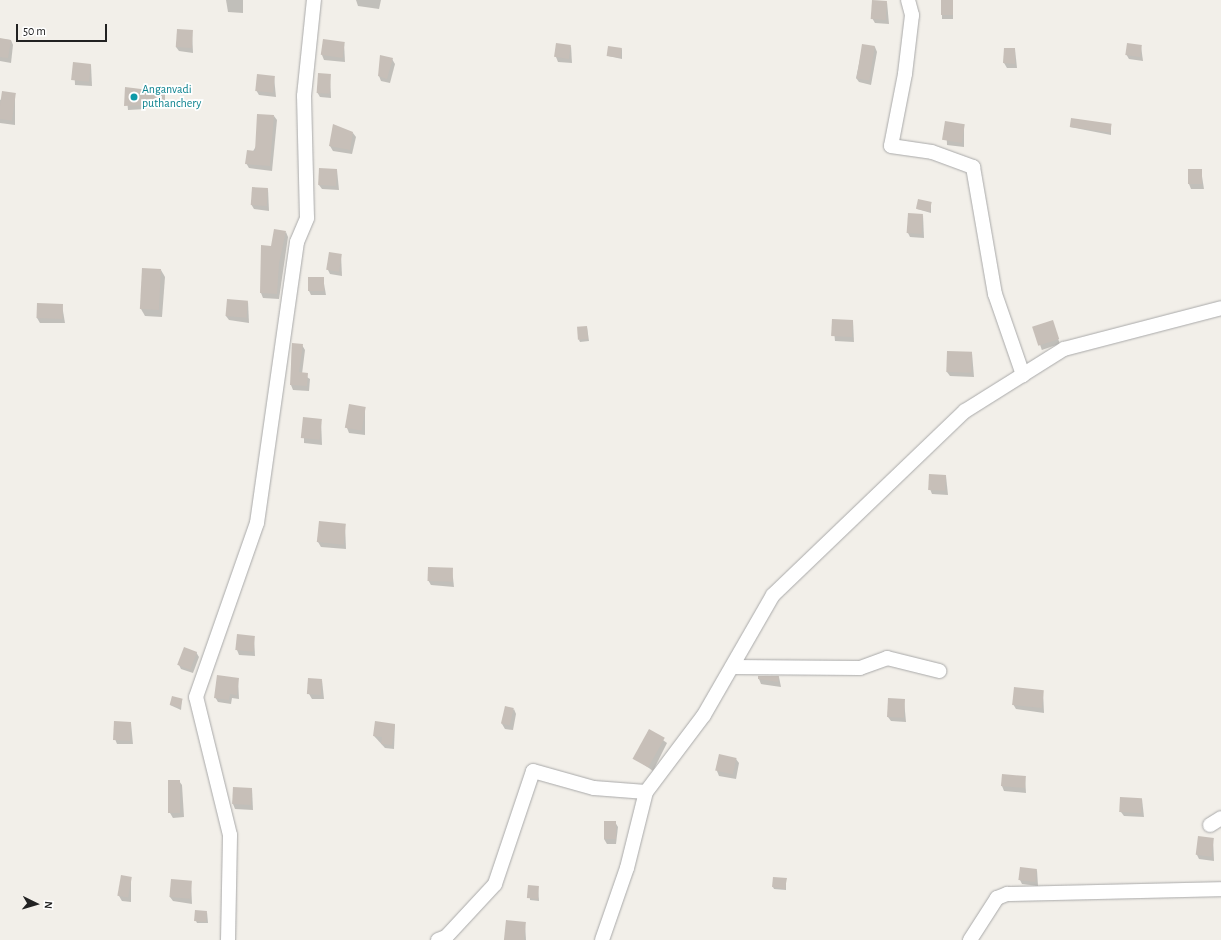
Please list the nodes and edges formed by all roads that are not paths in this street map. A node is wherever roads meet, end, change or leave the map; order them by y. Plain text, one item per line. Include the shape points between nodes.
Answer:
1 (314, 0) edge
2 (908, 0) edge
3 (1221, 308) edge
4 (1024, 375) junction
5 (732, 667) junction
6 (940, 671) dead end
7 (646, 792) junction
8 (1221, 889) edge
9 (228, 940) edge
10 (438, 940) edge
11 (602, 940) edge
12 (970, 940) edge

1 - 9 street via 304,96 308,218 297,242 258,523 196,697 230,835
2 - 4 street via 912,15 905,74 891,146 932,152 973,166 994,294
3 - 4 street via 1064,349
4 - 5 street via 965,411 773,594
5 - 6 street via 860,668 886,658
5 - 7 street via 704,715
7 - 10 street via 594,788 533,771 495,884 446,937
7 - 11 street via 627,868
8 - 12 street via 1007,894 997,898

